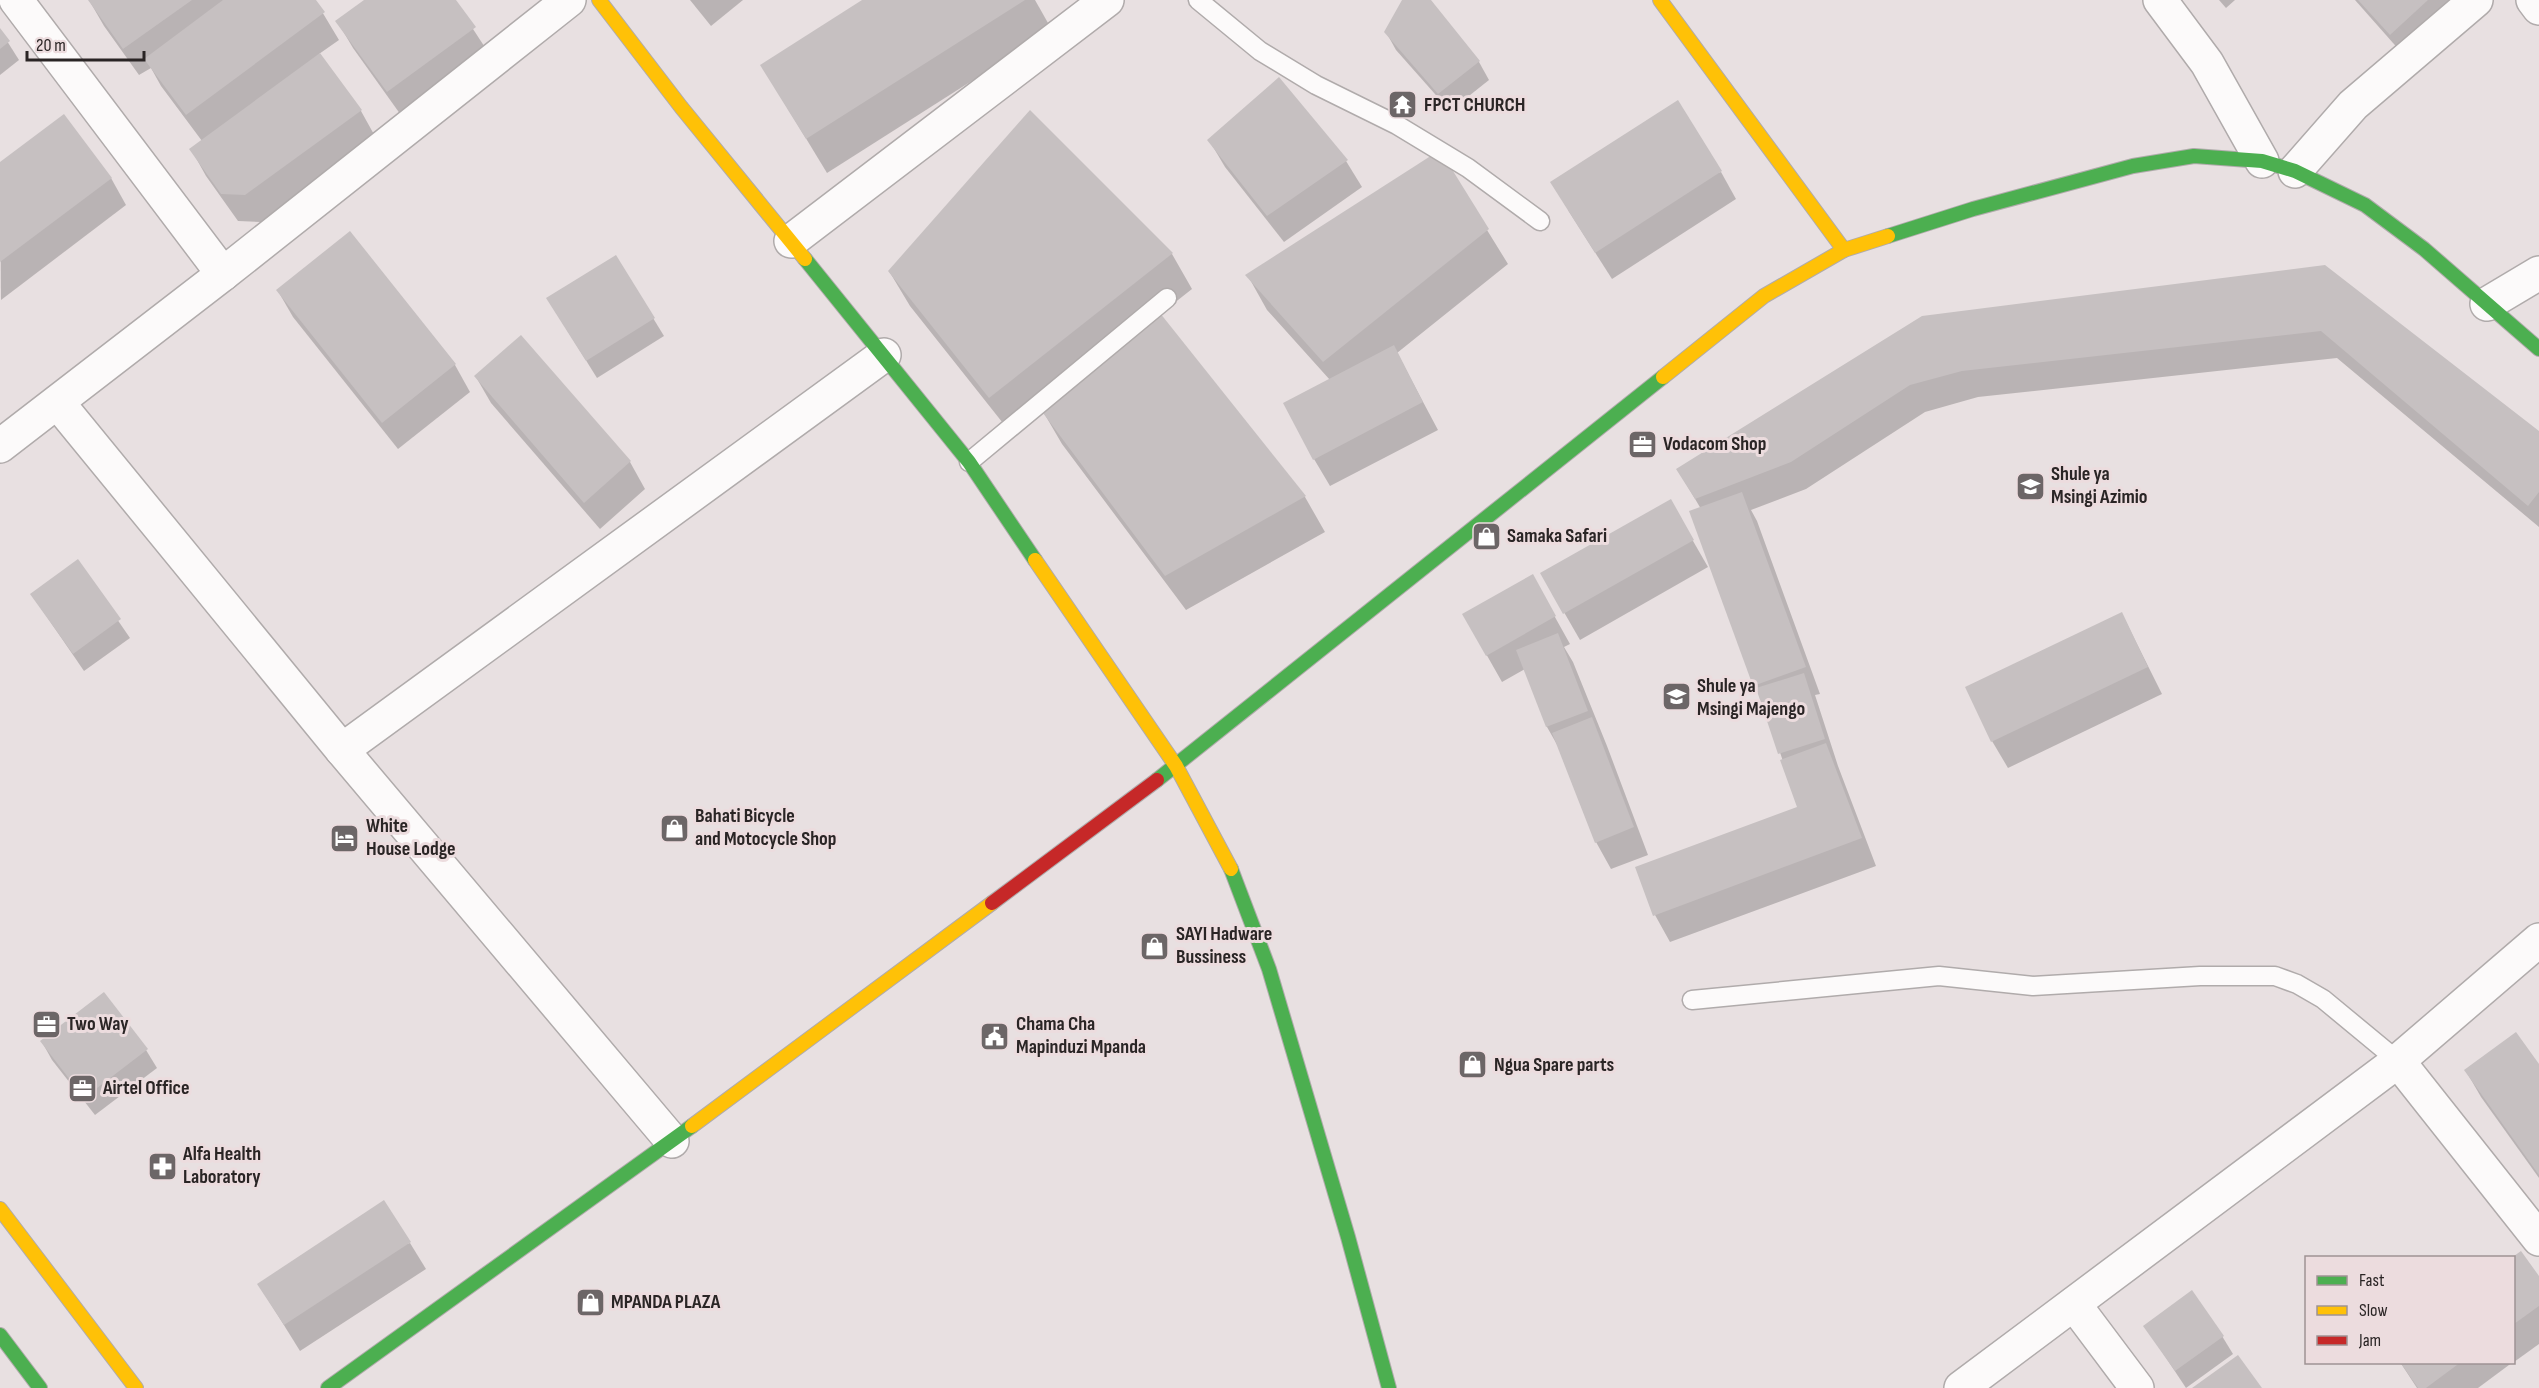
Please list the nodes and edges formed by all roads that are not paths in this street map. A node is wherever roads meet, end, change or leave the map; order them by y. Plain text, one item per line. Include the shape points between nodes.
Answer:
1 (16, 0) edge
2 (569, 0) edge
3 (599, 0) edge
4 (1107, 0) edge
5 (1198, 0) edge
6 (1660, 0) edge
7 (2160, 0) edge
8 (2476, 0) edge
9 (2533, 0) edge
10 (2539, 8) edge
11 (2262, 161) junction
12 (2295, 171) junction
13 (1540, 221) dead end
14 (791, 241) junction
15 (1844, 250) junction
16 (2539, 273) edge
17 (222, 274) junction
18 (1167, 298) dead end
19 (2487, 304) junction
20 (2539, 349) edge
21 (885, 356) junction
22 (58, 402) junction
23 (0, 446) edge
24 (969, 462) junction
25 (342, 750) junction
26 (1176, 766) junction
27 (2539, 940) edge
28 (1692, 1000) dead end
29 (2398, 1061) junction
30 (672, 1141) junction
31 (0, 1209) edge
32 (2539, 1239) edge
33 (2074, 1304) junction
34 (0, 1335) edge
35 (40, 1388) edge
36 (136, 1388) edge
37 (328, 1388) edge
38 (1389, 1388) edge
39 (1961, 1388) edge
40 (2137, 1388) edge

1 - 17 street
2 - 17 street
3 - 14 street
4 - 14 street
5 - 13 lane via 1260,51 1316,85 1397,124 1468,168
6 - 15 street
7 - 11 street via 2207,63
8 - 12 street via 2353,105
9 - 10 street
11 - 12 street
11 - 15 street via 2194,156 2133,166 1973,208
12 - 19 street via 2366,205
14 - 21 street
15 - 26 street via 1764,296
16 - 19 street
17 - 22 street
18 - 24 lane
19 - 20 street
21 - 24 street
21 - 25 street
22 - 23 street
22 - 25 street
24 - 26 street
25 - 30 street
26 - 30 street
26 - 38 street via 1231,870 1269,969
27 - 29 street
28 - 29 lane via 1939,976 2033,986 2200,976 2275,976 2323,999
29 - 32 street
29 - 33 street
30 - 37 street
31 - 36 street
33 - 39 street
33 - 40 street
34 - 35 street

